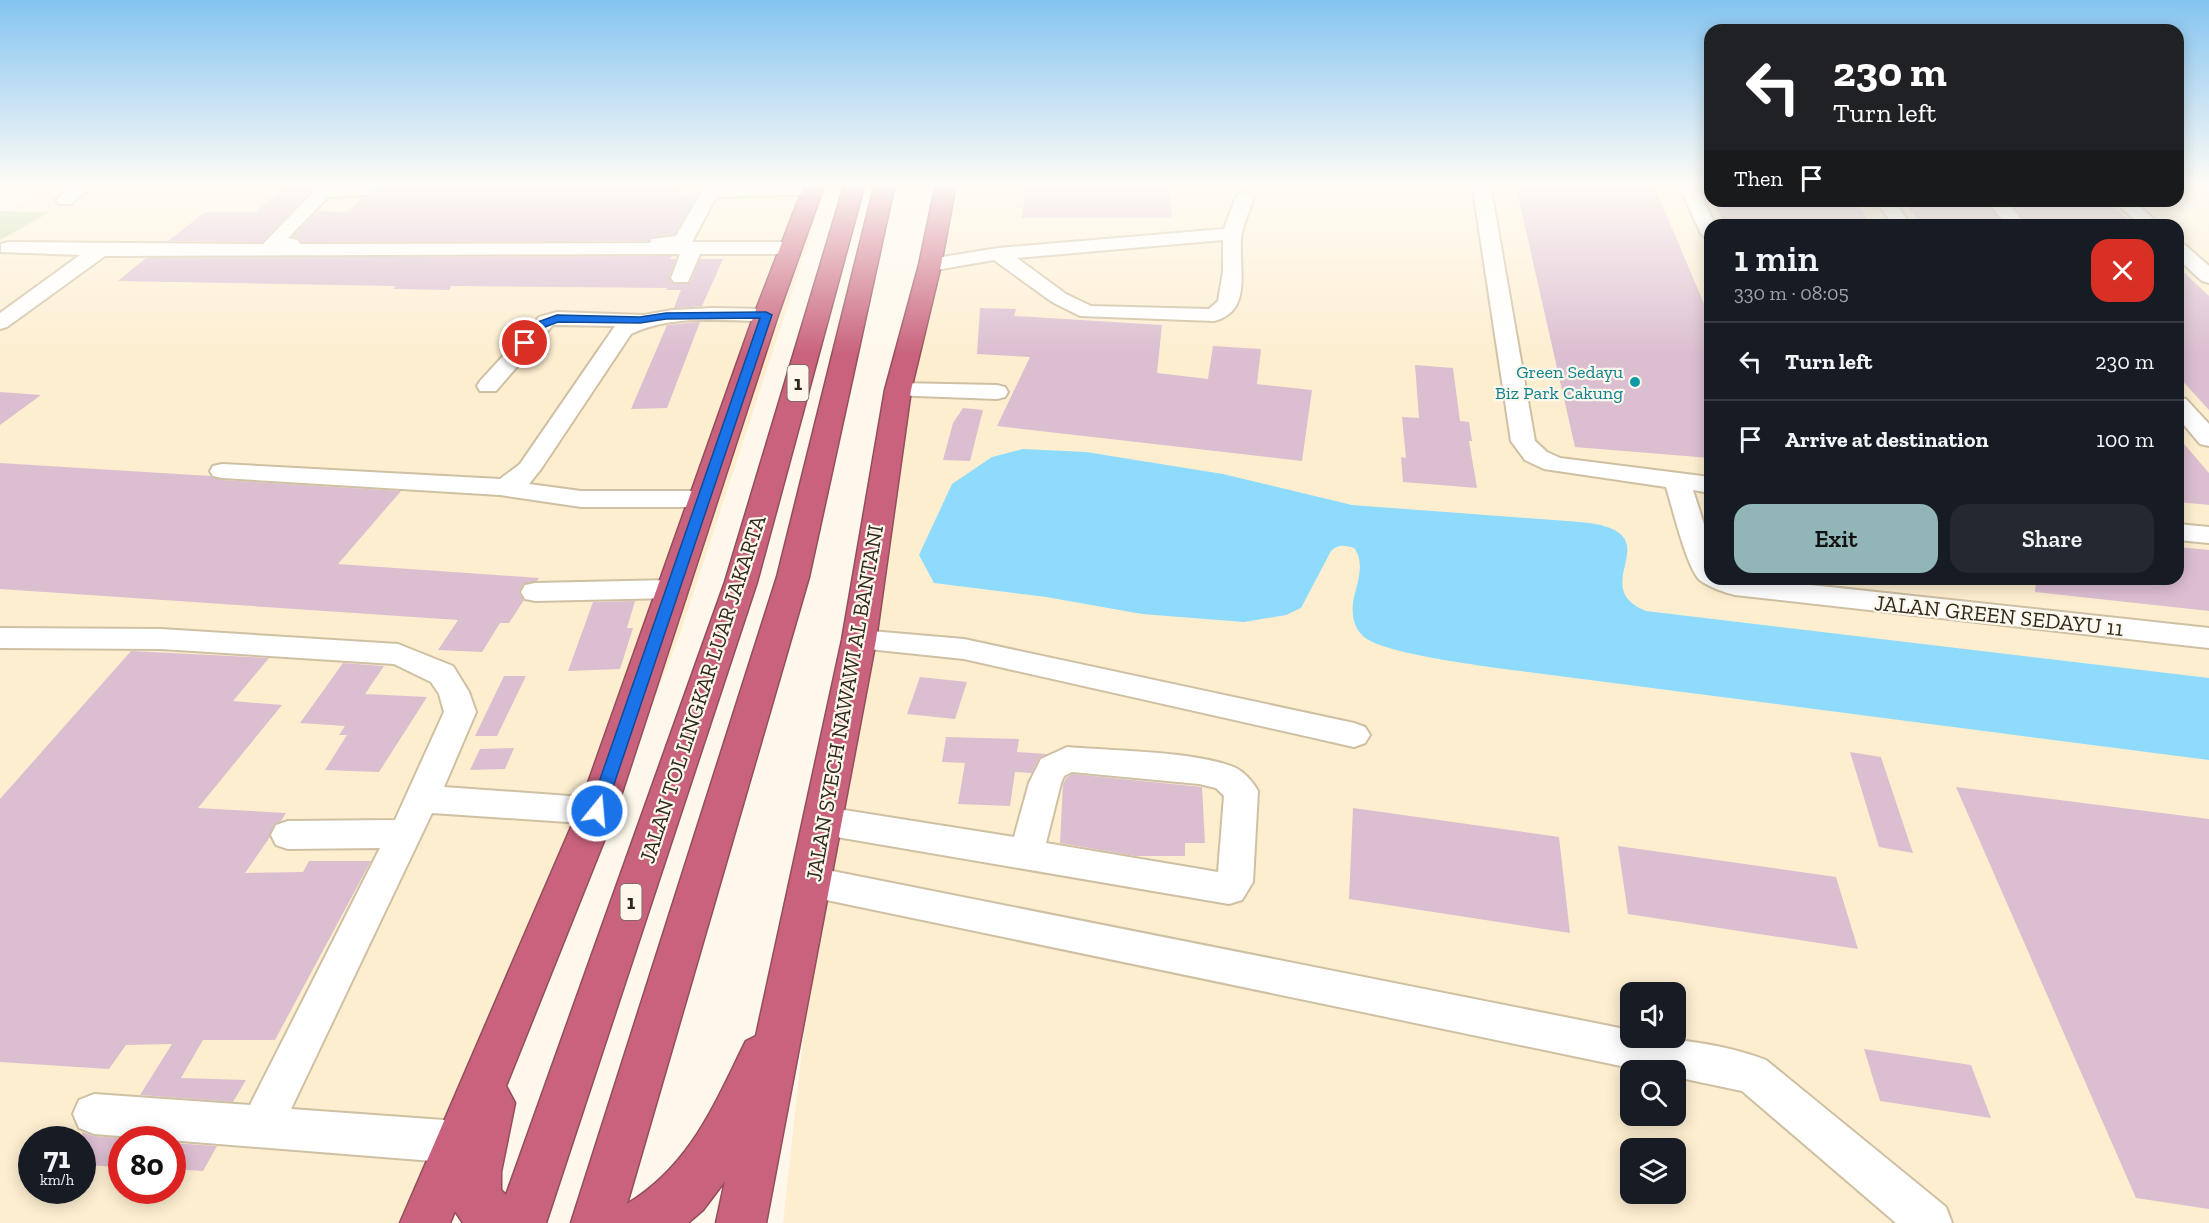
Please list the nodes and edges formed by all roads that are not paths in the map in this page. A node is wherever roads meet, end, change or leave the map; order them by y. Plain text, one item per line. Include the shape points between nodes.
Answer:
1 (275, 240) edge
2 (684, 240) edge
3 (794, 240) edge
4 (839, 240) edge
5 (872, 240) edge
6 (935, 240) edge
7 (1161, 240) edge
8 (1232, 240) edge
9 (1490, 240) edge
10 (8, 248) dead end
11 (791, 248) junction
12 (692, 249) junction
13 (100, 250) junction
14 (998, 254) junction
15 (2184, 254) edge
16 (930, 265) junction
17 (2209, 277) edge
18 (681, 278) dead end
19 (766, 315) junction
20 (640, 320) junction
21 (0, 323) edge
22 (488, 386) dead end
23 (898, 390) junction
24 (997, 392) dead end
25 (2184, 411) edge
26 (2209, 439) edge
27 (222, 471) dead end
28 (1677, 481) junction
29 (1704, 484) edge
30 (504, 488) junction
31 (704, 499) junction
32 (2184, 533) edge
33 (2209, 535) edge
34 (1704, 565) edge
35 (1733, 585) edge
36 (672, 589) junction
37 (535, 592) dead end
38 (0, 638) edge
39 (2209, 638) edge
40 (859, 640) junction
41 (1354, 735) dead end
42 (422, 799) junction
43 (597, 811) junction
44 (825, 820) junction
45 (405, 834) junction
46 (288, 835) dead end
47 (1026, 855) junction
48 (812, 882) junction
49 (786, 1008) junction
50 (513, 1010) junction
51 (94, 1114) dead end
52 (261, 1127) junction
53 (458, 1142) junction
54 (425, 1223) edge
55 (497, 1223) edge
56 (521, 1223) edge
57 (596, 1223) edge
58 (644, 1223) edge
59 (741, 1223) edge
60 (1930, 1223) edge

1 - 2 lane via 272,243
3 - 11 highway
4 - 56 highway, JALAN TOL LINGKAR LUAR JAKARTA / 1 via 741,582
5 - 57 highway, 1 via 793,577
6 - 16 highway, JALAN SYECH NAWAWI AL BANTANI
7 - 14 lane
8 - 14 lane via 1228,303 1214,315 1087,312 1059,298
9 - 28 lane via 1522,441 1536,458 1559,465
10 - 13 lane
11 - 12 lane
11 - 19 highway
12 - 13 lane
12 - 18 lane
13 - 21 lane
14 - 16 lane
15 - 17 lane
16 - 23 highway, JALAN SYECH NAWAWI AL BANTANI
19 - 20 lane
19 - 31 highway
20 - 22 lane via 546,321
20 - 30 lane via 623,330 521,479
23 - 24 lane
23 - 40 highway, JALAN SYECH NAWAWI AL BANTANI
25 - 26 lane
27 - 30 lane
28 - 29 lane
28 - 34 lane
30 - 31 lane via 581,499
31 - 36 highway
32 - 33 lane
35 - 39 lane, JALAN GREEN SEDAYU 11
36 - 37 lane
36 - 43 highway
38 - 42 lane via 161,639 398,654 422,662 442,674 454,692 460,712
40 - 41 lane via 964,649
40 - 44 highway, JALAN SYECH NAWAWI AL BANTANI
42 - 43 lane
42 - 45 lane
43 - 50 highway
44 - 47 lane
44 - 48 highway, JALAN SYECH NAWAWI AL BANTANI
45 - 46 lane
45 - 52 lane
47 - 47 lane via 1229,889 1235,882 1241,791 1226,778 1199,771 1067,759 1052,768 1045,783
48 - 49 highway, JALAN SYECH NAWAWI AL BANTANI
48 - 60 lane via 1752,1074
49 - 58 highway via 711,1159 687,1191
49 - 59 highway, JALAN SYECH NAWAWI AL BANTANI
50 - 53 highway
50 - 55 highway via 476,1172 476,1200
51 - 52 lane
52 - 53 lane
53 - 54 highway

